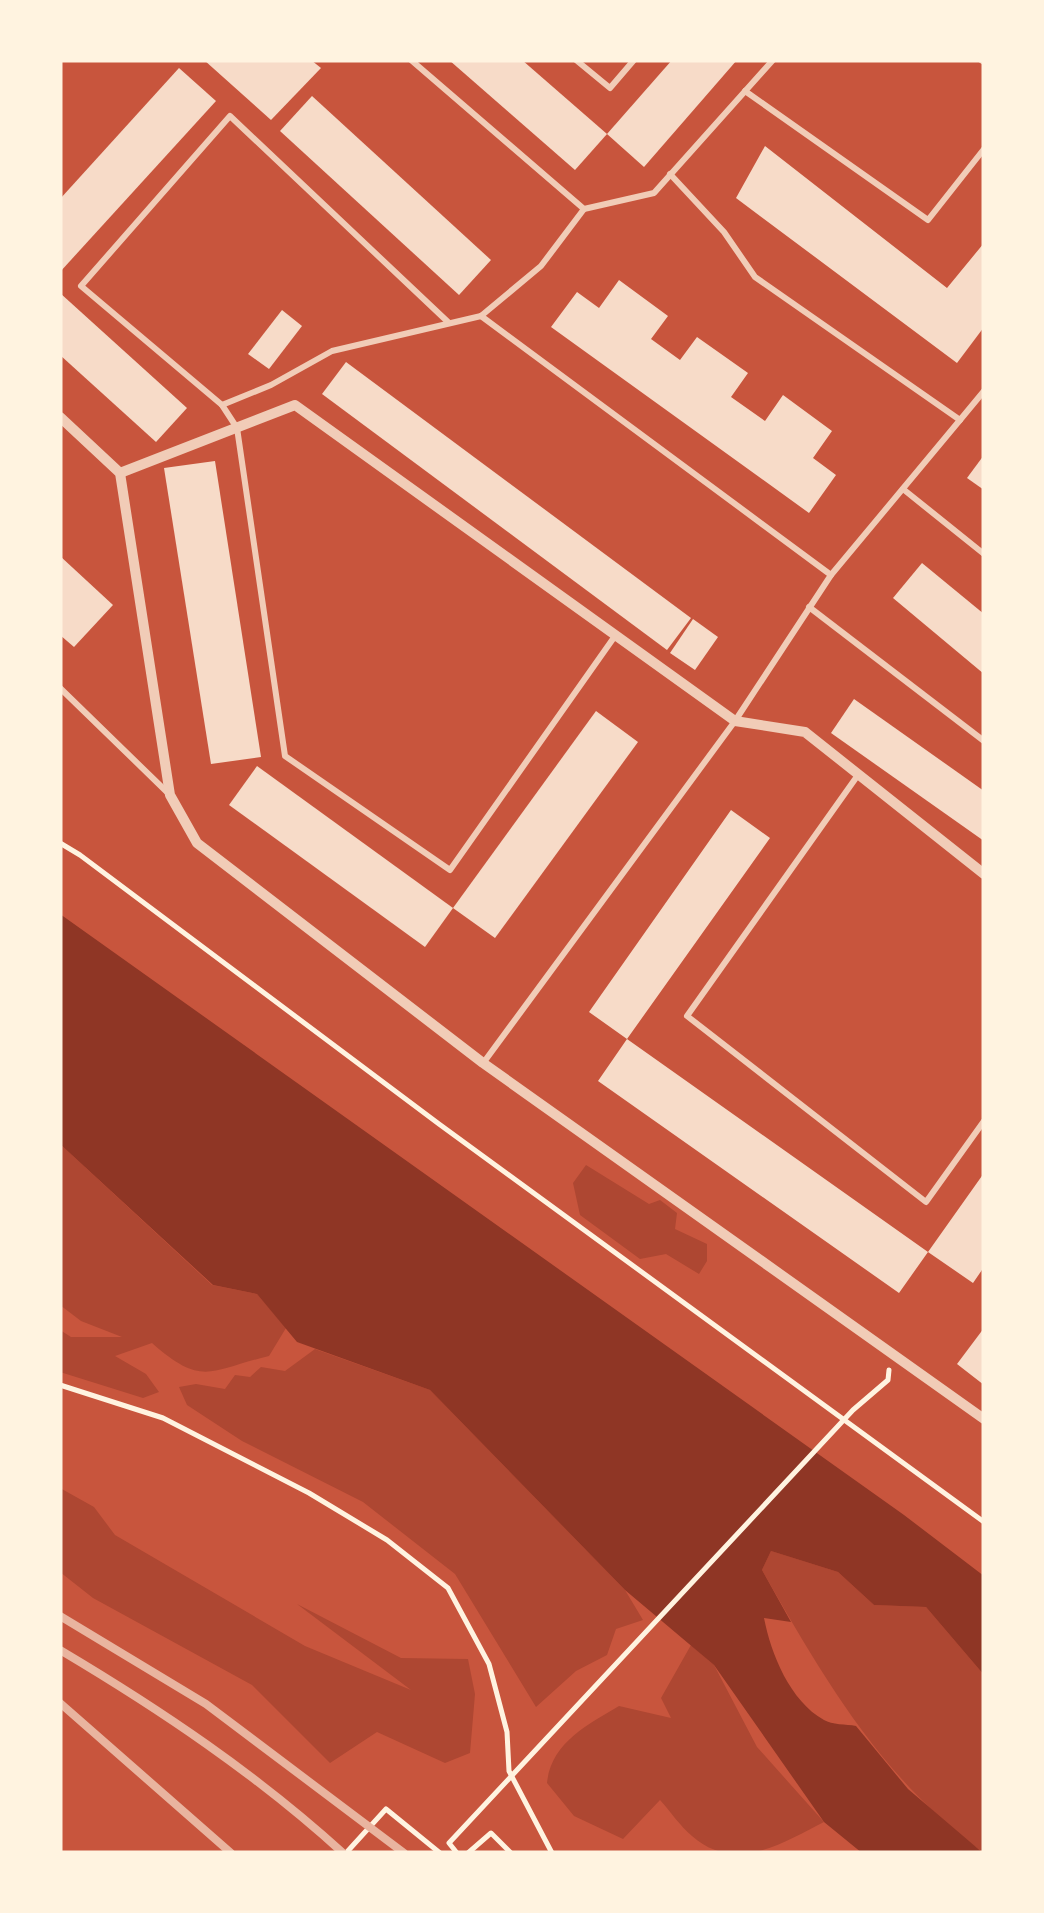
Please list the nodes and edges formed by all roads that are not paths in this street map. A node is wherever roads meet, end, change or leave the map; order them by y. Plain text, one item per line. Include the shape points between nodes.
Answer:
1 (412, 60) edge
2 (576, 60) edge
3 (634, 60) edge
4 (773, 60) edge
5 (745, 91) junction
6 (984, 148) edge
7 (670, 174) junction
8 (584, 209) junction
9 (482, 316) junction
10 (448, 322) junction
11 (984, 391) edge
12 (222, 405) junction
13 (60, 417) edge
14 (960, 420) junction
15 (237, 428) junction
16 (120, 473) junction
17 (902, 489) junction
18 (984, 554) edge
19 (831, 575) junction
20 (810, 607) junction
21 (615, 636) junction
22 (60, 688) edge
23 (734, 720) junction
24 (984, 741) edge
25 (859, 774) junction
26 (170, 795) junction
27 (984, 874) edge
28 (483, 1063) junction
29 (984, 1121) edge
30 (984, 1420) edge

1 - 8 lane
2 - 3 lane via 610,88
4 - 5 lane
5 - 6 lane via 928,220
5 - 7 lane
7 - 8 lane via 654,193
7 - 14 lane via 755,277
8 - 9 lane via 541,266
9 - 10 lane
9 - 19 lane
10 - 12 lane via 332,350
10 - 12 lane via 230,116 80,286
11 - 14 lane
12 - 15 lane
13 - 16 street
14 - 17 lane
15 - 16 street
15 - 21 street via 295,406
15 - 21 lane via 286,756 450,870
16 - 26 street
17 - 18 lane
17 - 19 lane
19 - 20 lane
20 - 23 lane
20 - 24 lane
21 - 23 street
22 - 26 lane
23 - 25 street via 805,732
23 - 28 lane
25 - 27 street
25 - 29 lane via 688,1016 926,1202
26 - 28 street via 198,843
28 - 30 street

